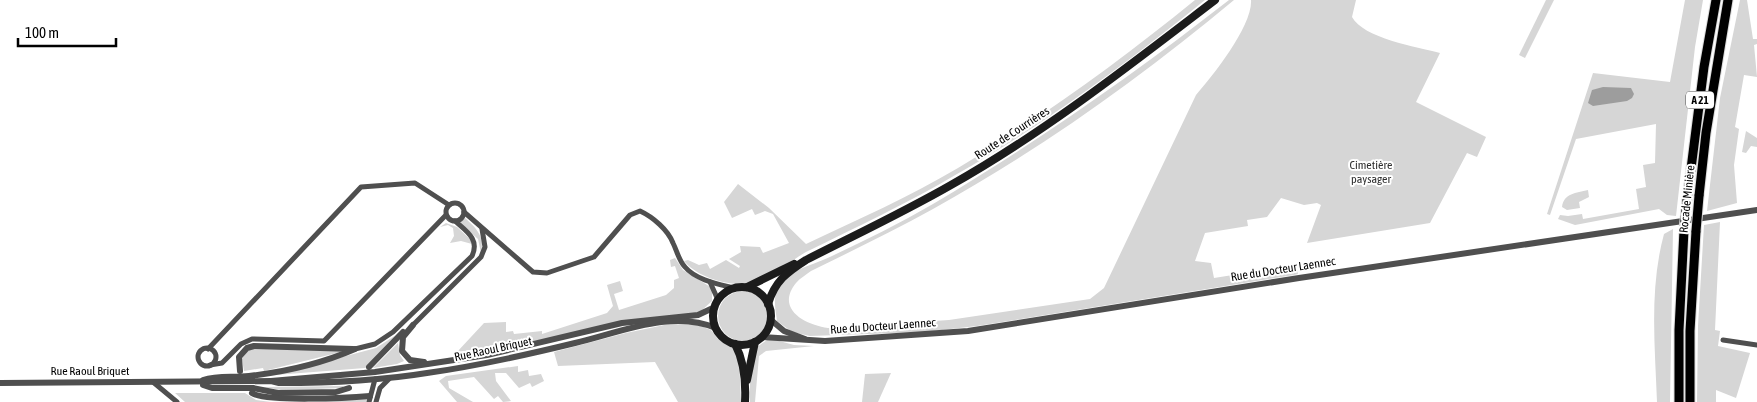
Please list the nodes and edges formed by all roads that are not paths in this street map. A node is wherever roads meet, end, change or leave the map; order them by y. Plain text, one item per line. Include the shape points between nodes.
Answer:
1 (1215, 0) edge
2 (1716, 0) edge
3 (1728, 0) edge
4 (1734, 0) edge
5 (1718, 58) junction
6 (449, 205) junction
7 (1757, 210) edge
8 (464, 212) junction
9 (446, 215) junction
10 (455, 221) junction
11 (482, 229) junction
12 (806, 260) junction
13 (709, 281) junction
14 (734, 288) junction
15 (746, 288) junction
16 (716, 304) junction
17 (768, 304) junction
18 (771, 320) junction
19 (413, 325) junction
20 (716, 328) junction
21 (762, 337) junction
22 (1723, 340) dead end
23 (811, 341) junction
24 (755, 342) junction
25 (735, 344) junction
26 (1757, 345) edge
27 (208, 348) junction
28 (355, 349) junction
29 (433, 364) junction
30 (210, 365) junction
31 (240, 371) dead end
32 (373, 373) junction
33 (389, 378) junction
34 (153, 382) junction
35 (0, 383) edge
36 (194, 383) junction
37 (349, 388) dead end
38 (380, 388) junction
39 (746, 388) junction
40 (252, 393) dead end
41 (378, 396) junction
42 (369, 399) edge
43 (177, 402) edge
44 (376, 402) edge
45 (745, 402) edge
46 (1679, 402) edge
47 (1690, 402) edge

1 - 12 main road, Route de Courrières via 1122,72 999,155 929,197
2 - 46 highway, Rocade Minière / A 21, bridge via 1684,230
3 - 5 highway, Rocade Minière / A 21
4 - 5 highway via 1725,50
5 - 47 highway, Rocade Minière / A 21, bridge via 1696,231
6 - 8 street via 459,204
6 - 9 street
6 - 27 street via 415,183 361,187
7 - 23 street, Rue du Docteur Laennec via 968,331
8 - 10 street via 462,218
8 - 11 street
9 - 10 street
9 - 30 street via 324,341 252,338 222,363
10 - 28 street via 474,239 472,256 393,332 376,344
11 - 13 street via 533,272 542,274 592,258 630,215 640,212 657,222 670,236 684,267
11 - 19 street via 485,246 481,257
12 - 15 main road, Route de Courrières
12 - 17 main road, Route de Courrières via 777,282
13 - 14 street
13 - 16 street via 716,291
14 - 15 main road
14 - 16 main road
15 - 17 main road via 759,293
16 - 20 main road via 713,318
16 - 29 street, Rue Raoul Briquet via 698,315 631,322 517,350
17 - 18 main road
18 - 21 main road
18 - 23 street, Rue du Docteur Laennec via 784,331
19 - 29 street via 402,340 404,354 413,362
19 - 32 street
20 - 25 main road via 724,339
20 - 33 street, Rue Raoul Briquet via 692,322 642,326 486,363
21 - 23 street, Rue du Docteur Laennec
21 - 24 main road
22 - 26 street
24 - 25 main road
24 - 39 main road
25 - 39 main road via 741,356
27 - 30 street via 215,355
27 - 30 street via 201,351 198,358 203,365
28 - 31 street via 254,346 239,357
28 - 36 street via 278,370 247,376 214,377
29 - 32 street, Rue Raoul Briquet
32 - 33 street, Rue Raoul Briquet
32 - 36 street, Rue Raoul Briquet via 318,383
32 - 38 street
32 - 42 street
33 - 38 street
34 - 35 street, Rue Raoul Briquet
34 - 36 street, Rue Raoul Briquet
34 - 43 street
36 - 37 street via 212,388 254,388 278,393 336,392
38 - 41 street
39 - 45 main road
40 - 42 street via 275,400
41 - 42 street
41 - 44 street

